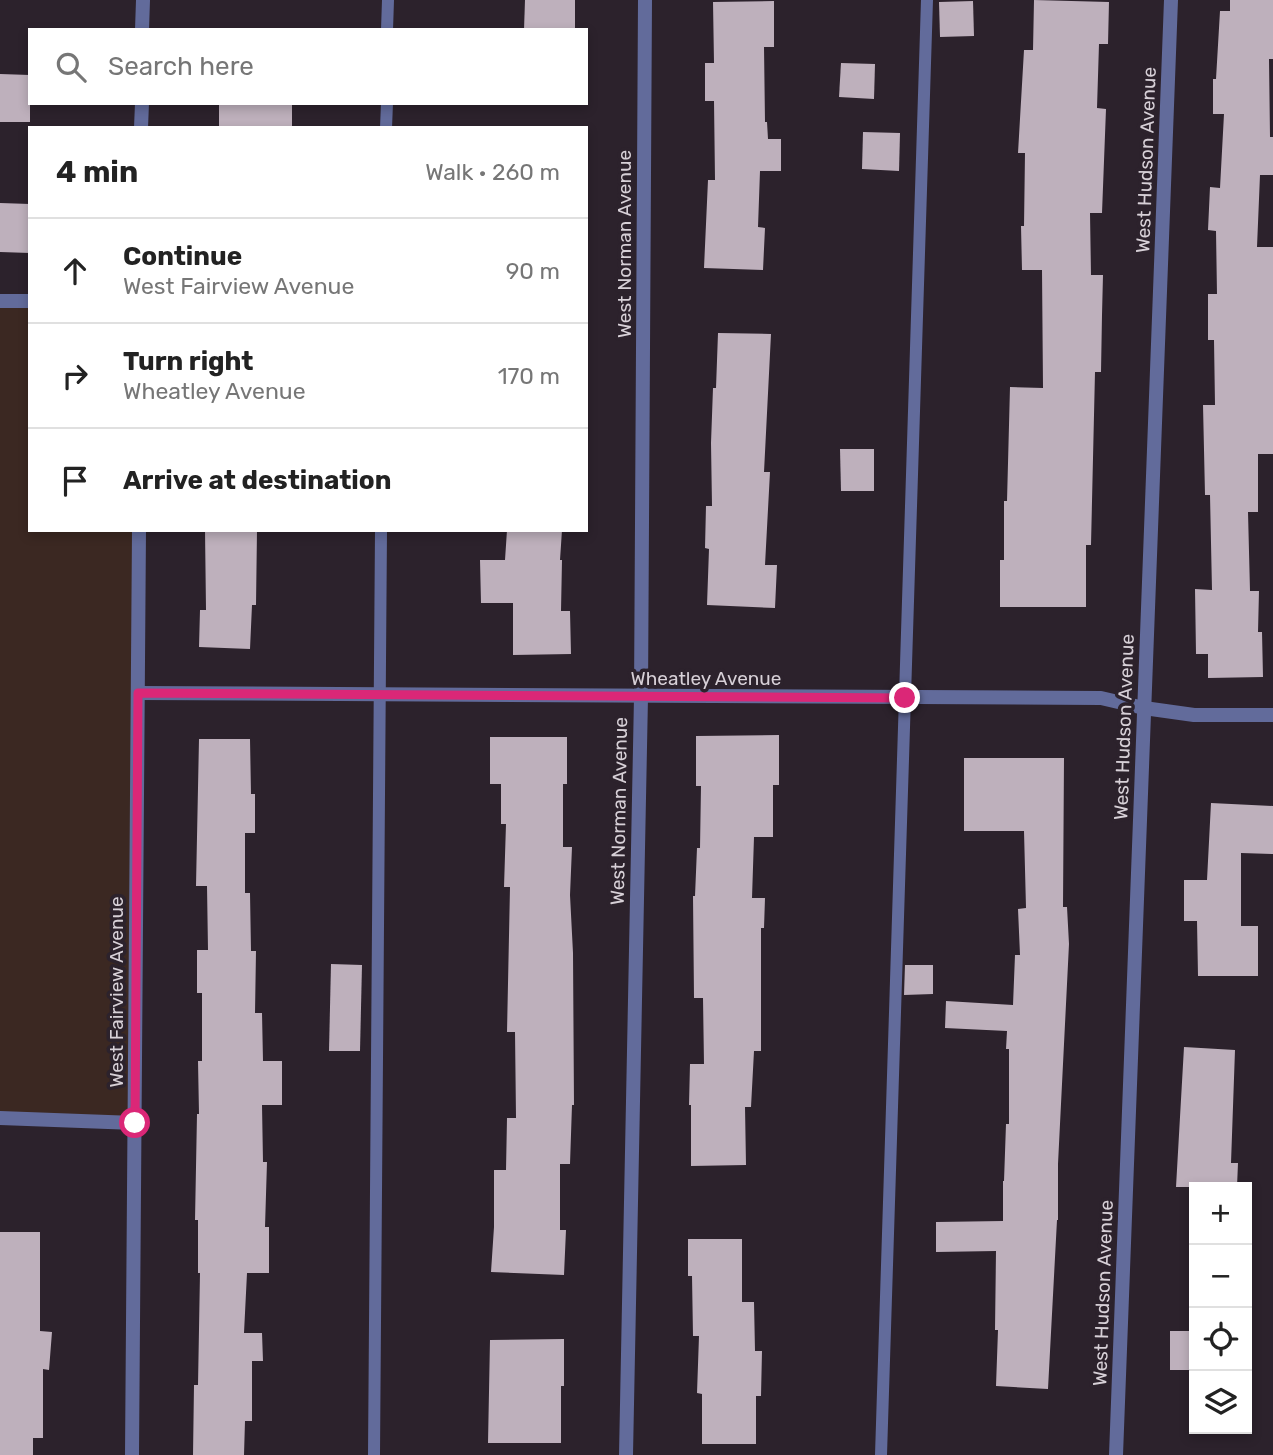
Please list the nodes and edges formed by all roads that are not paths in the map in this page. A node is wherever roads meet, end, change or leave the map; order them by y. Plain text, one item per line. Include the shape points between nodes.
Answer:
1 (142, 0) edge
2 (388, 0) edge
3 (645, 0) edge
4 (927, 0) edge
5 (1171, 0) edge
6 (142, 28) edge
7 (387, 28) edge
8 (142, 105) edge
9 (387, 105) edge
10 (141, 126) edge
11 (386, 126) edge
12 (28, 300) edge
13 (0, 301) edge
14 (139, 532) edge
15 (382, 532) edge
16 (138, 693) junction
17 (379, 694) junction
18 (641, 697) junction
19 (905, 698) junction
20 (1144, 708) junction
21 (1273, 715) edge
22 (0, 1118) edge
23 (135, 1123) junction
24 (132, 1455) edge
25 (374, 1455) edge
26 (626, 1455) edge
27 (881, 1455) edge
28 (1116, 1455) edge

1 - 6 street
2 - 7 lane
3 - 18 street, West Norman Avenue
4 - 19 lane
5 - 20 street, West Hudson Avenue
8 - 10 street
9 - 11 lane
12 - 13 street
14 - 16 street, West Fairview Avenue
15 - 17 lane
16 - 17 street, Wheatley Avenue
16 - 23 street, West Fairview Avenue
17 - 18 street, Wheatley Avenue
17 - 25 lane
18 - 19 street, Wheatley Avenue
18 - 26 street, West Norman Avenue
19 - 20 street, Wheatley Avenue via 1101,698
19 - 27 lane
20 - 21 street, Wheatley Avenue via 1194,715
20 - 28 street, West Hudson Avenue
22 - 23 street
23 - 24 street, West Fairview Avenue

